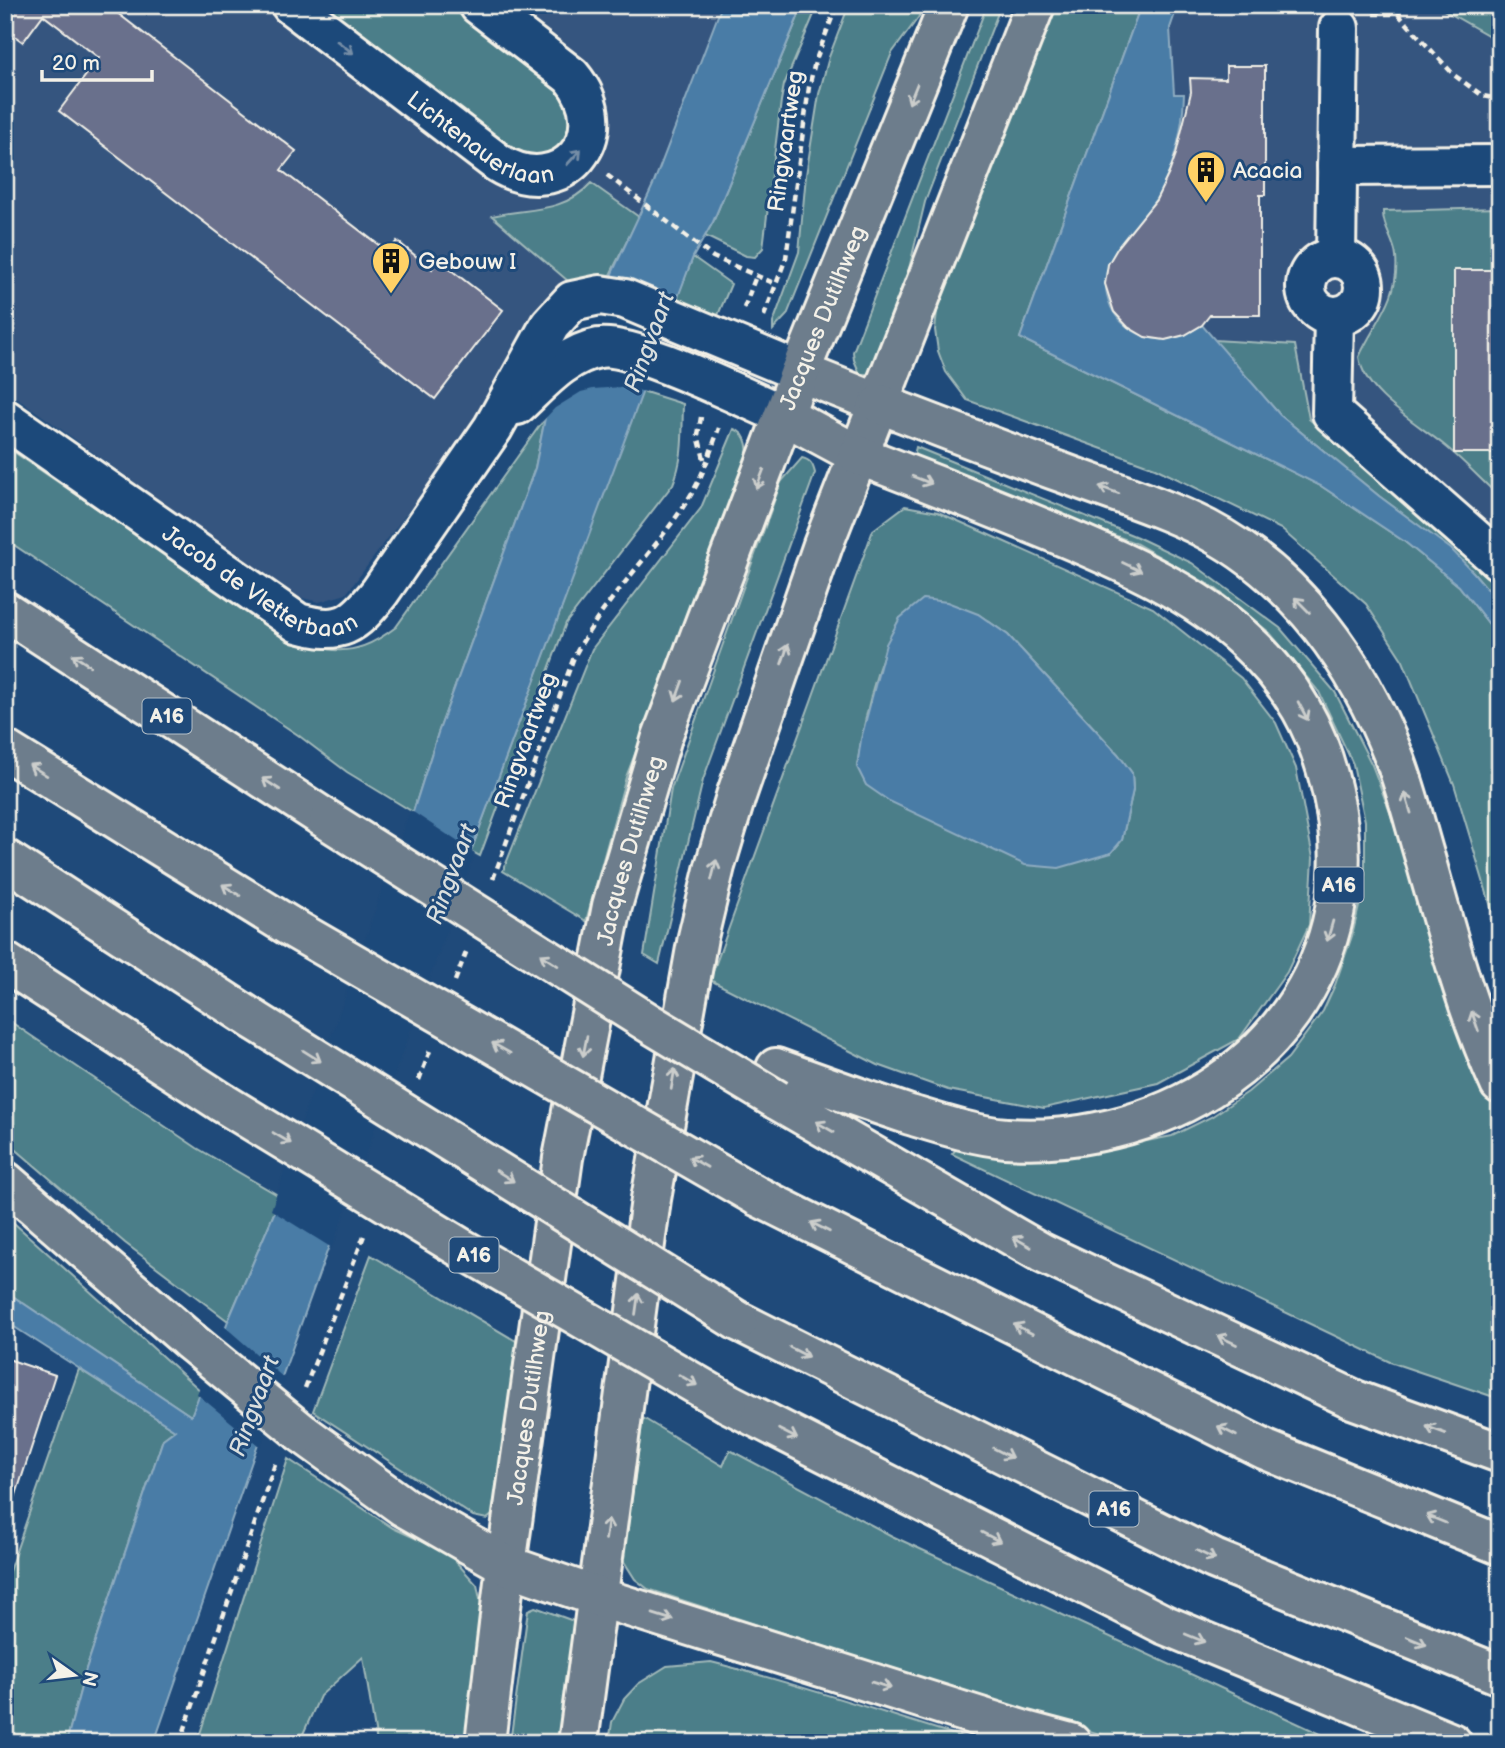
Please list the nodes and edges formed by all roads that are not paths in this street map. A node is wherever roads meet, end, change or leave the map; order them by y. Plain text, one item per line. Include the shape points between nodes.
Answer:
1 (291, 5) edge
2 (479, 5) edge
3 (949, 5) edge
4 (1035, 5) edge
5 (1339, 28) dead end
6 (1500, 165) edge
7 (1337, 166) junction
8 (800, 372) junction
9 (880, 404) junction
10 (785, 415) junction
11 (5, 419) edge
12 (492, 428) junction
13 (858, 455) junction
14 (1500, 561) edge
15 (5, 611) edge
16 (5, 750) edge
17 (5, 859) edge
18 (5, 962) edge
19 (777, 1084) junction
20 (1500, 1084) edge
21 (5, 1181) edge
22 (1500, 1454) edge
23 (1500, 1545) edge
24 (506, 1565) junction
25 (598, 1597) junction
26 (1500, 1675) edge
27 (485, 1743) edge
28 (578, 1743) edge
29 (1071, 1743) edge
30 (1452, 1743) edge

1 -> 2 street, Lichtenauerlaan via 511,171 540,175 568,165 578,154 591,122 582,89
3 -> 8 main road, Jacques Dutilhweg
4 - 9 main road
5 - 7 street
6 - 7 street
7 - 14 street via 1336,257 1314,265 1306,286 1313,307 1334,316 1332,412
8 - 9 main road
8 - 10 main road, Jacques Dutilhweg
8 - 12 street, Jacob de Vletterbaan via 693,325 625,299 600,295 572,302 550,325
9 - 13 main road
20 -> 9 main road via 1455,965 1394,758 1363,688 1312,614 1251,558 1206,529
10 - 12 street, Jacob de Vletterbaan via 633,352 601,348 559,366
10 - 13 main road
10 -> 24 main road, Jacques Dutilhweg via 662,737 612,906 564,1158
11 - 12 street, Jacob de Vletterbaan via 298,623 323,630 353,621 366,610
13 -> 19 main road, A16 via 1138,569 1194,600 1245,640 1299,702 1317,739 1339,824 1337,909 1322,958 1298,1002 1262,1048 1191,1101 1146,1120 1052,1138 1004,1138
25 -> 13 main road via 651,1199 698,937 736,796
19 -> 15 main road, A16, bridge via 649,1023
23 -> 16 main road, bridge via 1265,1450 757,1196 289,926
17 -> 26 main road, A16, bridge via 738,1321 1214,1559
18 -> 30 main road, A16, bridge via 223,1103 728,1403 1165,1625
22 -> 19 main road, A16 via 1355,1400 1042,1253
21 - 24 main road, bridge via 302,1433 404,1507
24 - 25 main road
24 - 27 main road, Jacques Dutilhweg
25 - 28 main road
25 -> 29 main road

